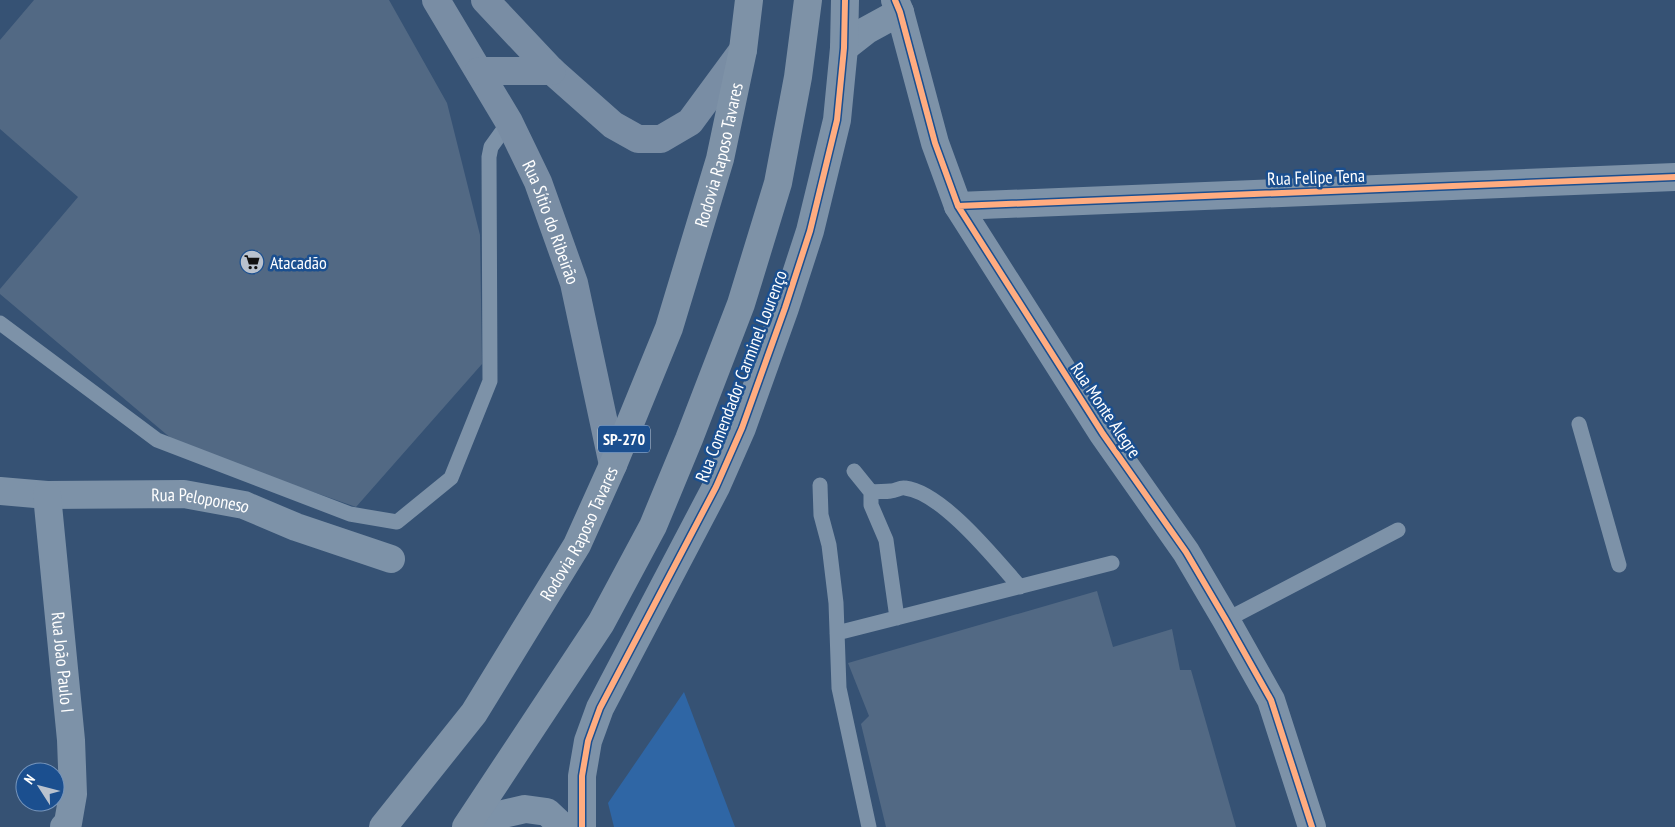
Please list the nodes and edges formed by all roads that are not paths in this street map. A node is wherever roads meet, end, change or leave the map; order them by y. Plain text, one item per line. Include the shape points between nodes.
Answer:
1 (436, 0) edge
2 (485, 0) edge
3 (749, 0) edge
4 (808, 0) edge
5 (845, 0) edge
6 (898, 6) edge
7 (844, 48) junction
8 (743, 50) junction
9 (479, 71) junction
10 (552, 71) junction
11 (509, 122) junction
12 (1675, 177) edge
13 (958, 206) junction
14 (0, 323) edge
15 (1579, 424) dead end
16 (613, 464) junction
17 (854, 471) dead end
18 (820, 485) dead end
19 (0, 491) edge
20 (871, 492) junction
21 (47, 495) junction
22 (1398, 530) dead end
23 (391, 559) dead end
24 (1112, 564) dead end
25 (1619, 565) dead end
26 (1020, 587) junction
27 (897, 618) junction
28 (1226, 620) junction
29 (837, 633) junction
30 (64, 827) edge
31 (383, 827) edge
32 (466, 827) edge
33 (477, 827) edge
34 (563, 827) edge
35 (582, 827) edge
36 (869, 827) edge
37 (1312, 827) edge

1 - 9 main road, Rua Sítio do Ribeirão
2 - 10 main road
3 - 8 highway, Rodovia Raposo Tavares / SP-270
4 - 32 highway via 798,77 778,183 741,304 689,439 653,526 601,623
5 - 7 street, Rua Comendador Carminel Lourenço
6 - 7 street
6 - 13 street, Rua Monte Alegre via 935,143
7 - 35 street, Rua Comendador Carminel Lourenço via 837,120 810,231 785,308 742,428 716,487 600,708 588,741 582,776
8 - 10 main road via 690,122 661,139 638,139 613,125
8 - 16 highway, Rodovia Raposo Tavares / SP-270 via 720,158 669,328
9 - 10 main road
9 - 11 main road, Rua Sítio do Ribeirão
11 - 14 lane via 491,147 489,157 490,380 451,478 397,522 350,514 157,440
11 - 16 main road, Rua Sítio do Ribeirão via 538,182 574,283
12 - 13 street, Rua Felipe Tena
13 - 28 street, Rua Monte Alegre via 1103,434 1186,552
15 - 25 lane
16 - 31 highway, Rodovia Raposo Tavares / SP-270 via 578,545 474,713
17 - 20 lane
18 - 29 lane
19 - 21 street, Rua Peloponeso
20 - 26 lane via 903,488 918,491 967,527
20 - 27 lane via 871,505 886,540
21 - 23 street, Rua Peloponeso via 184,494 244,505 296,527
21 - 30 street, Rua João Paulo I via 71,740 73,794 68,823
22 - 28 lane
24 - 26 lane
26 - 27 lane
27 - 29 lane
28 - 37 street, Rua Monte Alegre via 1271,700
29 - 36 lane via 839,688
33 - 34 street via 499,815 525,808 547,812

